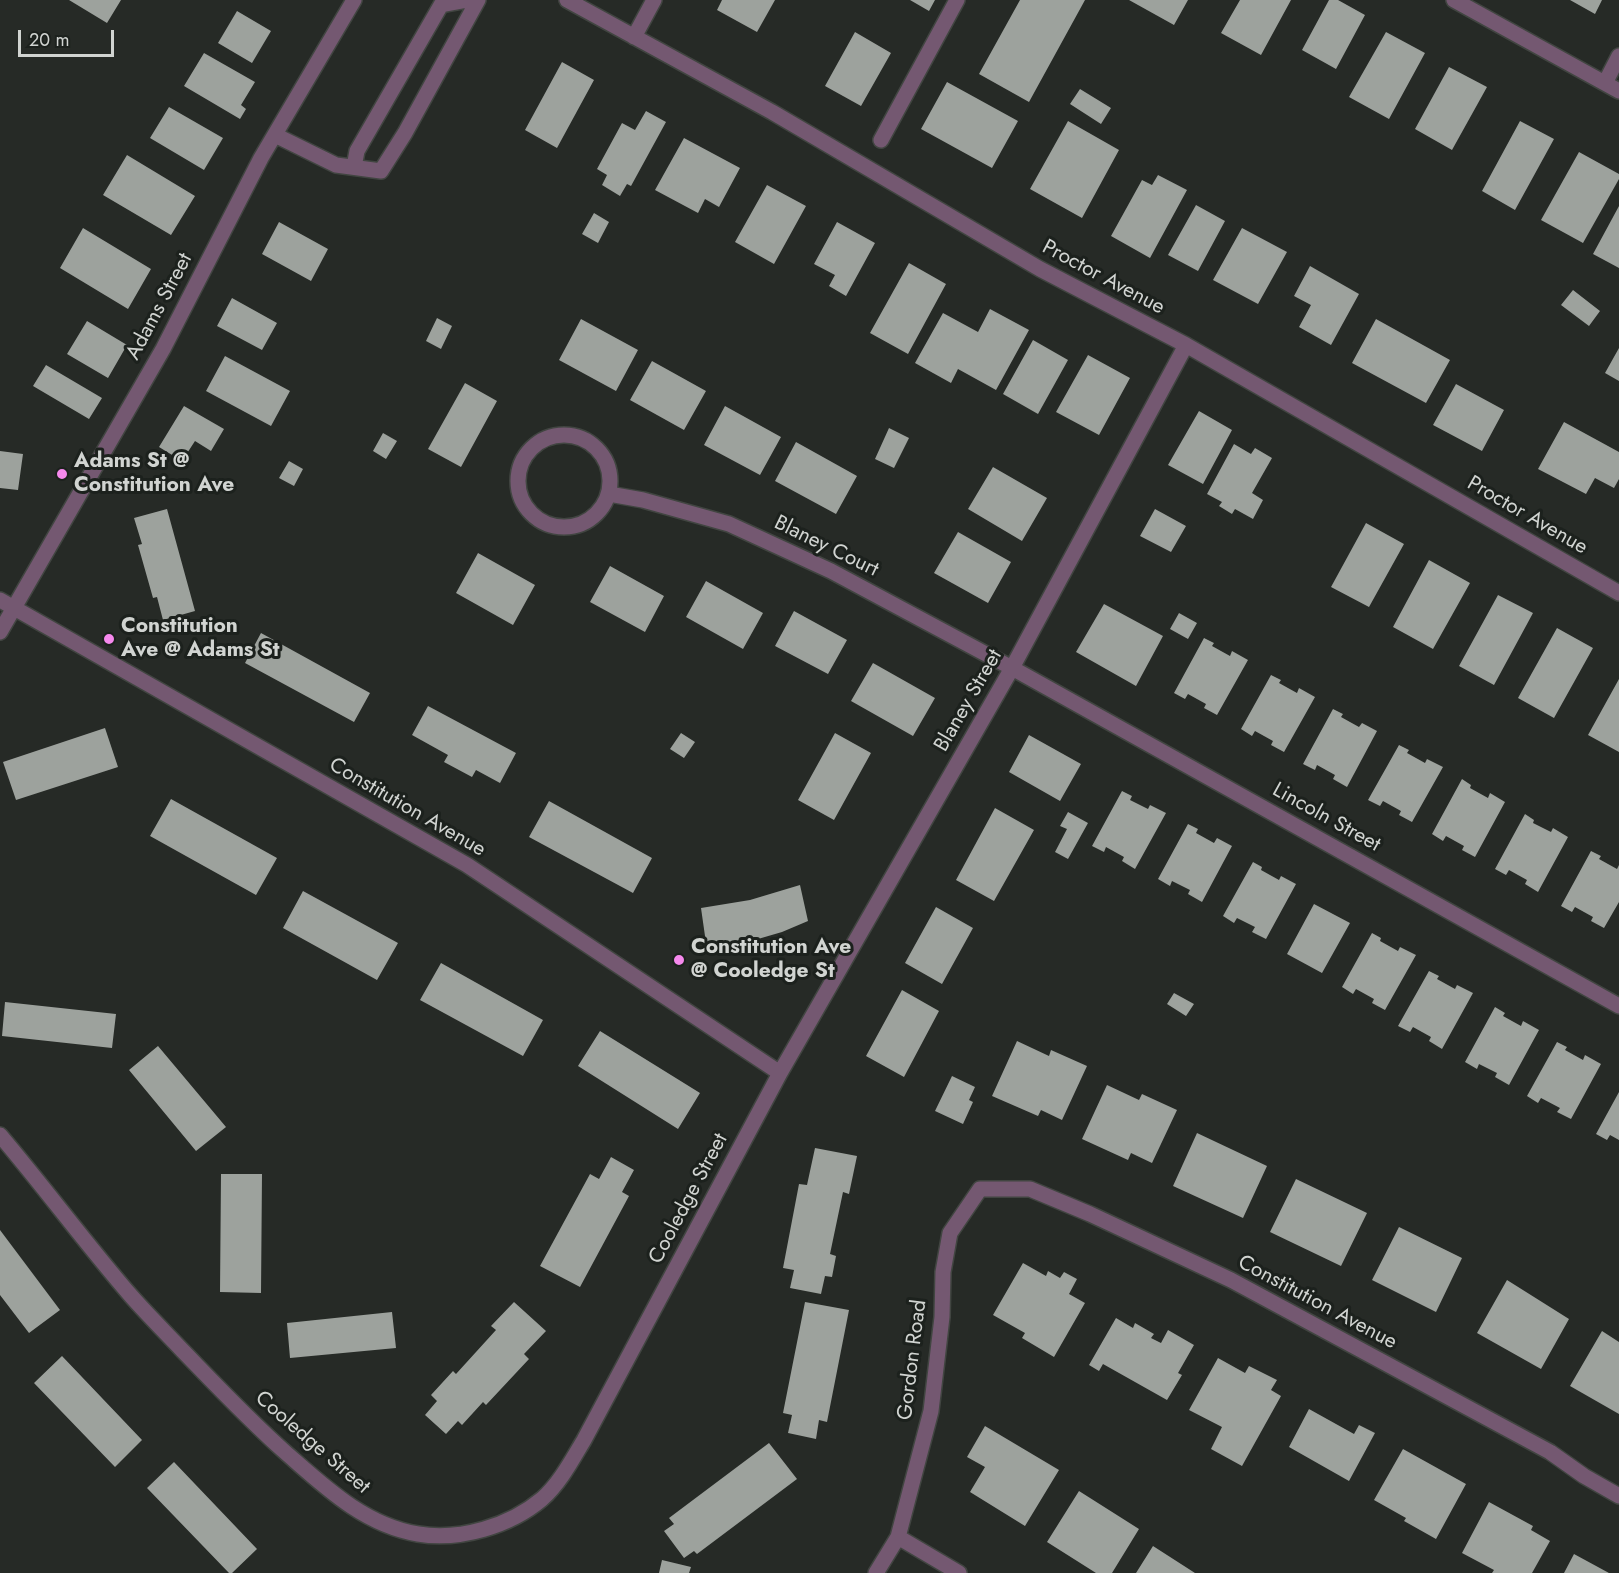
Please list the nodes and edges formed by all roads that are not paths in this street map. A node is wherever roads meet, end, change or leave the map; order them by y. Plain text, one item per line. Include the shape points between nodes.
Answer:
1 (354, 0) edge
2 (468, 0) edge
3 (478, 0) edge
4 (567, 0) edge
5 (654, 0) edge
6 (957, 0) edge
7 (1454, 0) edge
8 (634, 37) junction
9 (1619, 56) edge
10 (1605, 83) junction
11 (1619, 91) edge
12 (275, 135) junction
13 (881, 140) dead end
14 (354, 167) junction
15 (1186, 345) junction
16 (609, 494) junction
17 (1619, 593) edge
18 (0, 600) edge
19 (14, 607) junction
20 (0, 632) edge
21 (1012, 668) junction
22 (1619, 1006) edge
23 (780, 1073) junction
24 (0, 1135) edge
25 (980, 1189) joint
26 (1619, 1496) edge
27 (898, 1537) junction
28 (876, 1573) edge
29 (959, 1573) edge

1 - 12 street, Adams Street
2 - 14 street via 441,6 357,151
3 - 14 street via 381,171
4 - 8 street, Proctor Avenue
5 - 8 street
6 - 13 street
7 - 10 street
8 - 15 street, Proctor Avenue via 772,112 1040,269
9 - 10 street
10 - 11 street
12 - 14 street via 336,165
12 - 19 street, Adams Street via 163,349
15 - 17 street, Proctor Avenue
15 - 21 street, Blaney Street
16 - 16 street via 611,476 605,460 594,446 579,437 544,439 530,449 521,464 518,481 522,500 533,515 549,525 568,528 586,523 601,510
16 - 21 street, Blaney Court via 729,524 831,571
18 - 19 street, Constitution Avenue
19 - 20 street, Adams Street
19 - 23 street, Constitution Avenue via 467,864
21 - 22 street, Lincoln Street
21 - 23 street, Blaney Street
23 - 24 street, Cooledge Street via 561,1477 542,1499 520,1513 490,1527 450,1536 393,1528 370,1519 332,1494 257,1426 133,1298
25 - 26 street, Constitution Avenue via 1030,1189 1232,1280 1541,1447
25 - 27 street, Gordon Road via 950,1233 931,1411
27 - 28 street, Gordon Road
27 - 29 street

